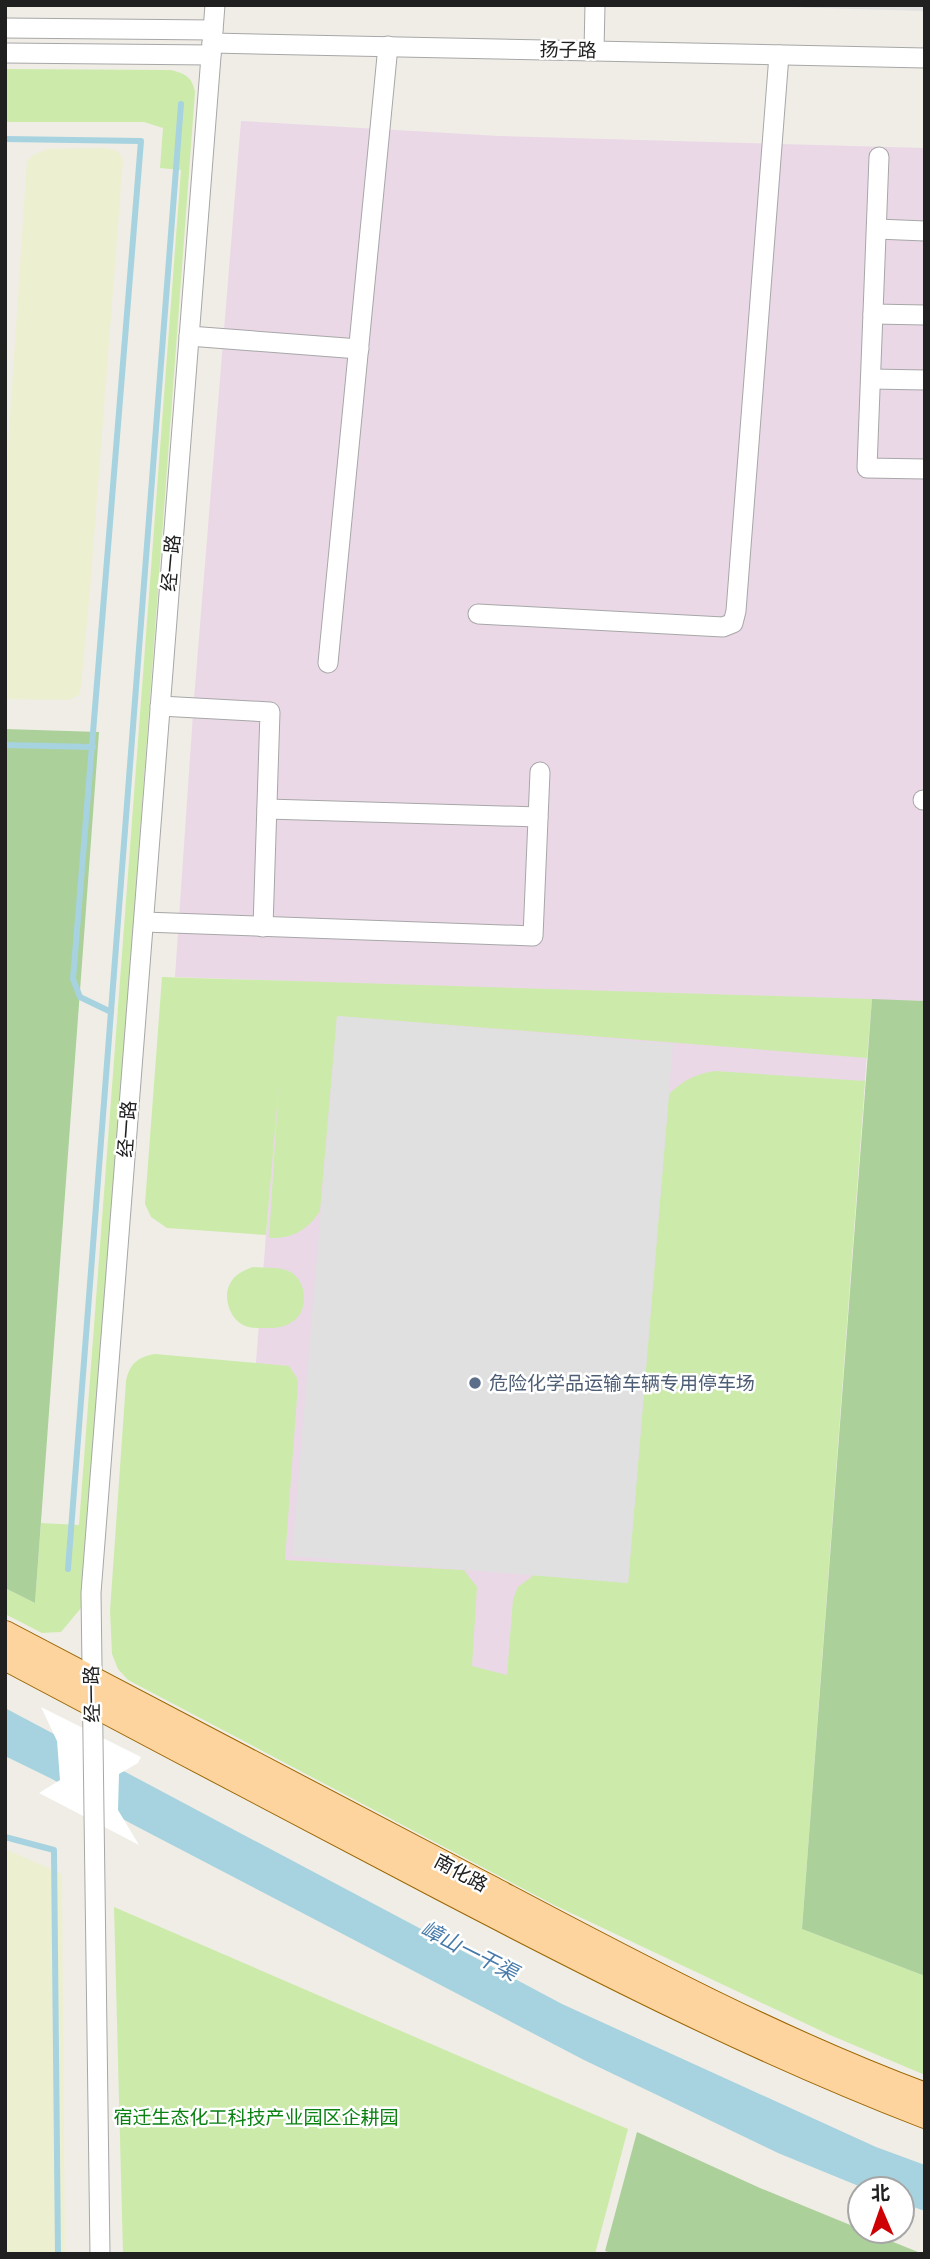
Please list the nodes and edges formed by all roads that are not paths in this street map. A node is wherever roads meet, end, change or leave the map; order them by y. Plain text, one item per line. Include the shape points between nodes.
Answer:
1 (215, 5) edge
2 (595, 5) edge
3 (5, 28) edge
4 (212, 43) junction
5 (388, 46) junction
6 (594, 50) junction
7 (5, 53) edge
8 (779, 55) junction
9 (925, 58) edge
10 (880, 157) dead end
11 (877, 229) junction
12 (925, 231) edge
13 (873, 314) junction
14 (925, 315) edge
15 (189, 336) junction
16 (359, 349) junction
17 (871, 379) junction
18 (925, 380) edge
19 (925, 469) edge
20 (478, 614) dead end
21 (328, 663) dead end
22 (160, 706) junction
23 (540, 772) dead end
24 (267, 809) junction
25 (538, 817) junction
26 (144, 922) junction
27 (263, 927) junction
28 (5, 1633) edge
29 (5, 1658) edge
30 (92, 1679) junction
31 (92, 1704) junction
32 (925, 2095) edge
33 (925, 2116) edge
34 (100, 2254) edge

1 - 4 street, 经一路
2 - 6 street
3 - 4 street, 扬子路
4 - 5 street, 扬子路
4 - 7 street, 扬子路
4 - 15 street, 经一路
5 - 6 street, 扬子路
5 - 16 street
6 - 8 street, 扬子路
8 - 9 street, 扬子路
8 - 20 street via 733,623 723,627
10 - 11 street
11 - 12 street
11 - 13 street
13 - 14 street
13 - 17 street
15 - 16 street
15 - 22 street, 经一路
16 - 21 street
17 - 18 street
17 - 19 street via 867,468
22 - 24 street via 270,712
22 - 26 street, 经一路
23 - 25 street
24 - 25 street
24 - 27 street
25 - 27 street via 533,936
26 - 27 street
26 - 30 street, 经一路 via 91,1593
28 - 30 main road, 南化路
29 - 31 main road, 南化路
30 - 31 street, 经一路
30 - 32 main road, 南化路 via 696,1994 850,2067
31 - 33 main road, 南化路 via 699,2020
31 - 34 street, 经一路

